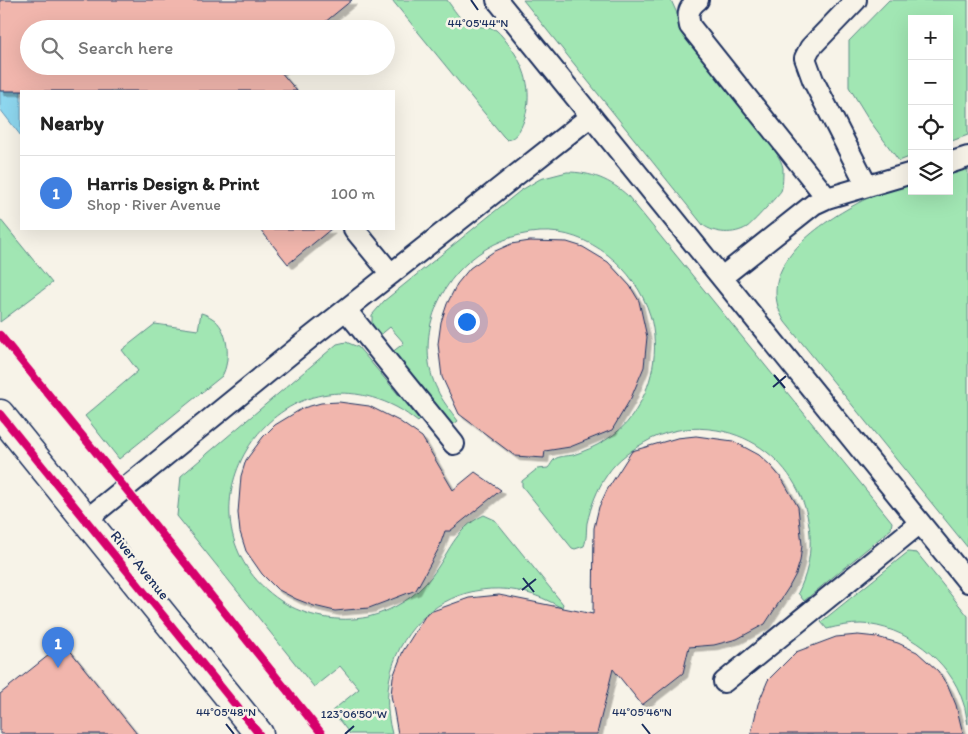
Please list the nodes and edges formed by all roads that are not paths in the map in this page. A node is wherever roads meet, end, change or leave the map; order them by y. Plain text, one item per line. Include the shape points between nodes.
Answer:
1 (497, 0) edge
2 (698, 0) edge
3 (856, 0) edge
4 (591, 116) junction
5 (968, 157) edge
6 (953, 161) edge
7 (908, 174) edge
8 (867, 186) junction
9 (827, 198) junction
10 (355, 230) edge
11 (391, 274) junction
12 (722, 277) junction
13 (346, 310) junction
14 (0, 414) edge
15 (454, 444) dead end
16 (86, 520) junction
17 (920, 523) junction
18 (968, 582) edge
19 (724, 682) dead end
20 (259, 734) edge

1 - 4 lane
2 - 9 lane via 691,6 690,26
3 - 8 lane via 810,48 806,58 813,80
4 - 11 lane
4 - 12 lane
5 - 6 lane
7 - 8 lane
8 - 9 lane
9 - 12 lane via 814,204
10 - 11 lane
11 - 13 lane
12 - 17 lane
13 - 15 lane
13 - 16 lane
14 - 16 street, River Avenue
16 - 20 street, River Avenue
17 - 18 lane
17 - 19 lane

